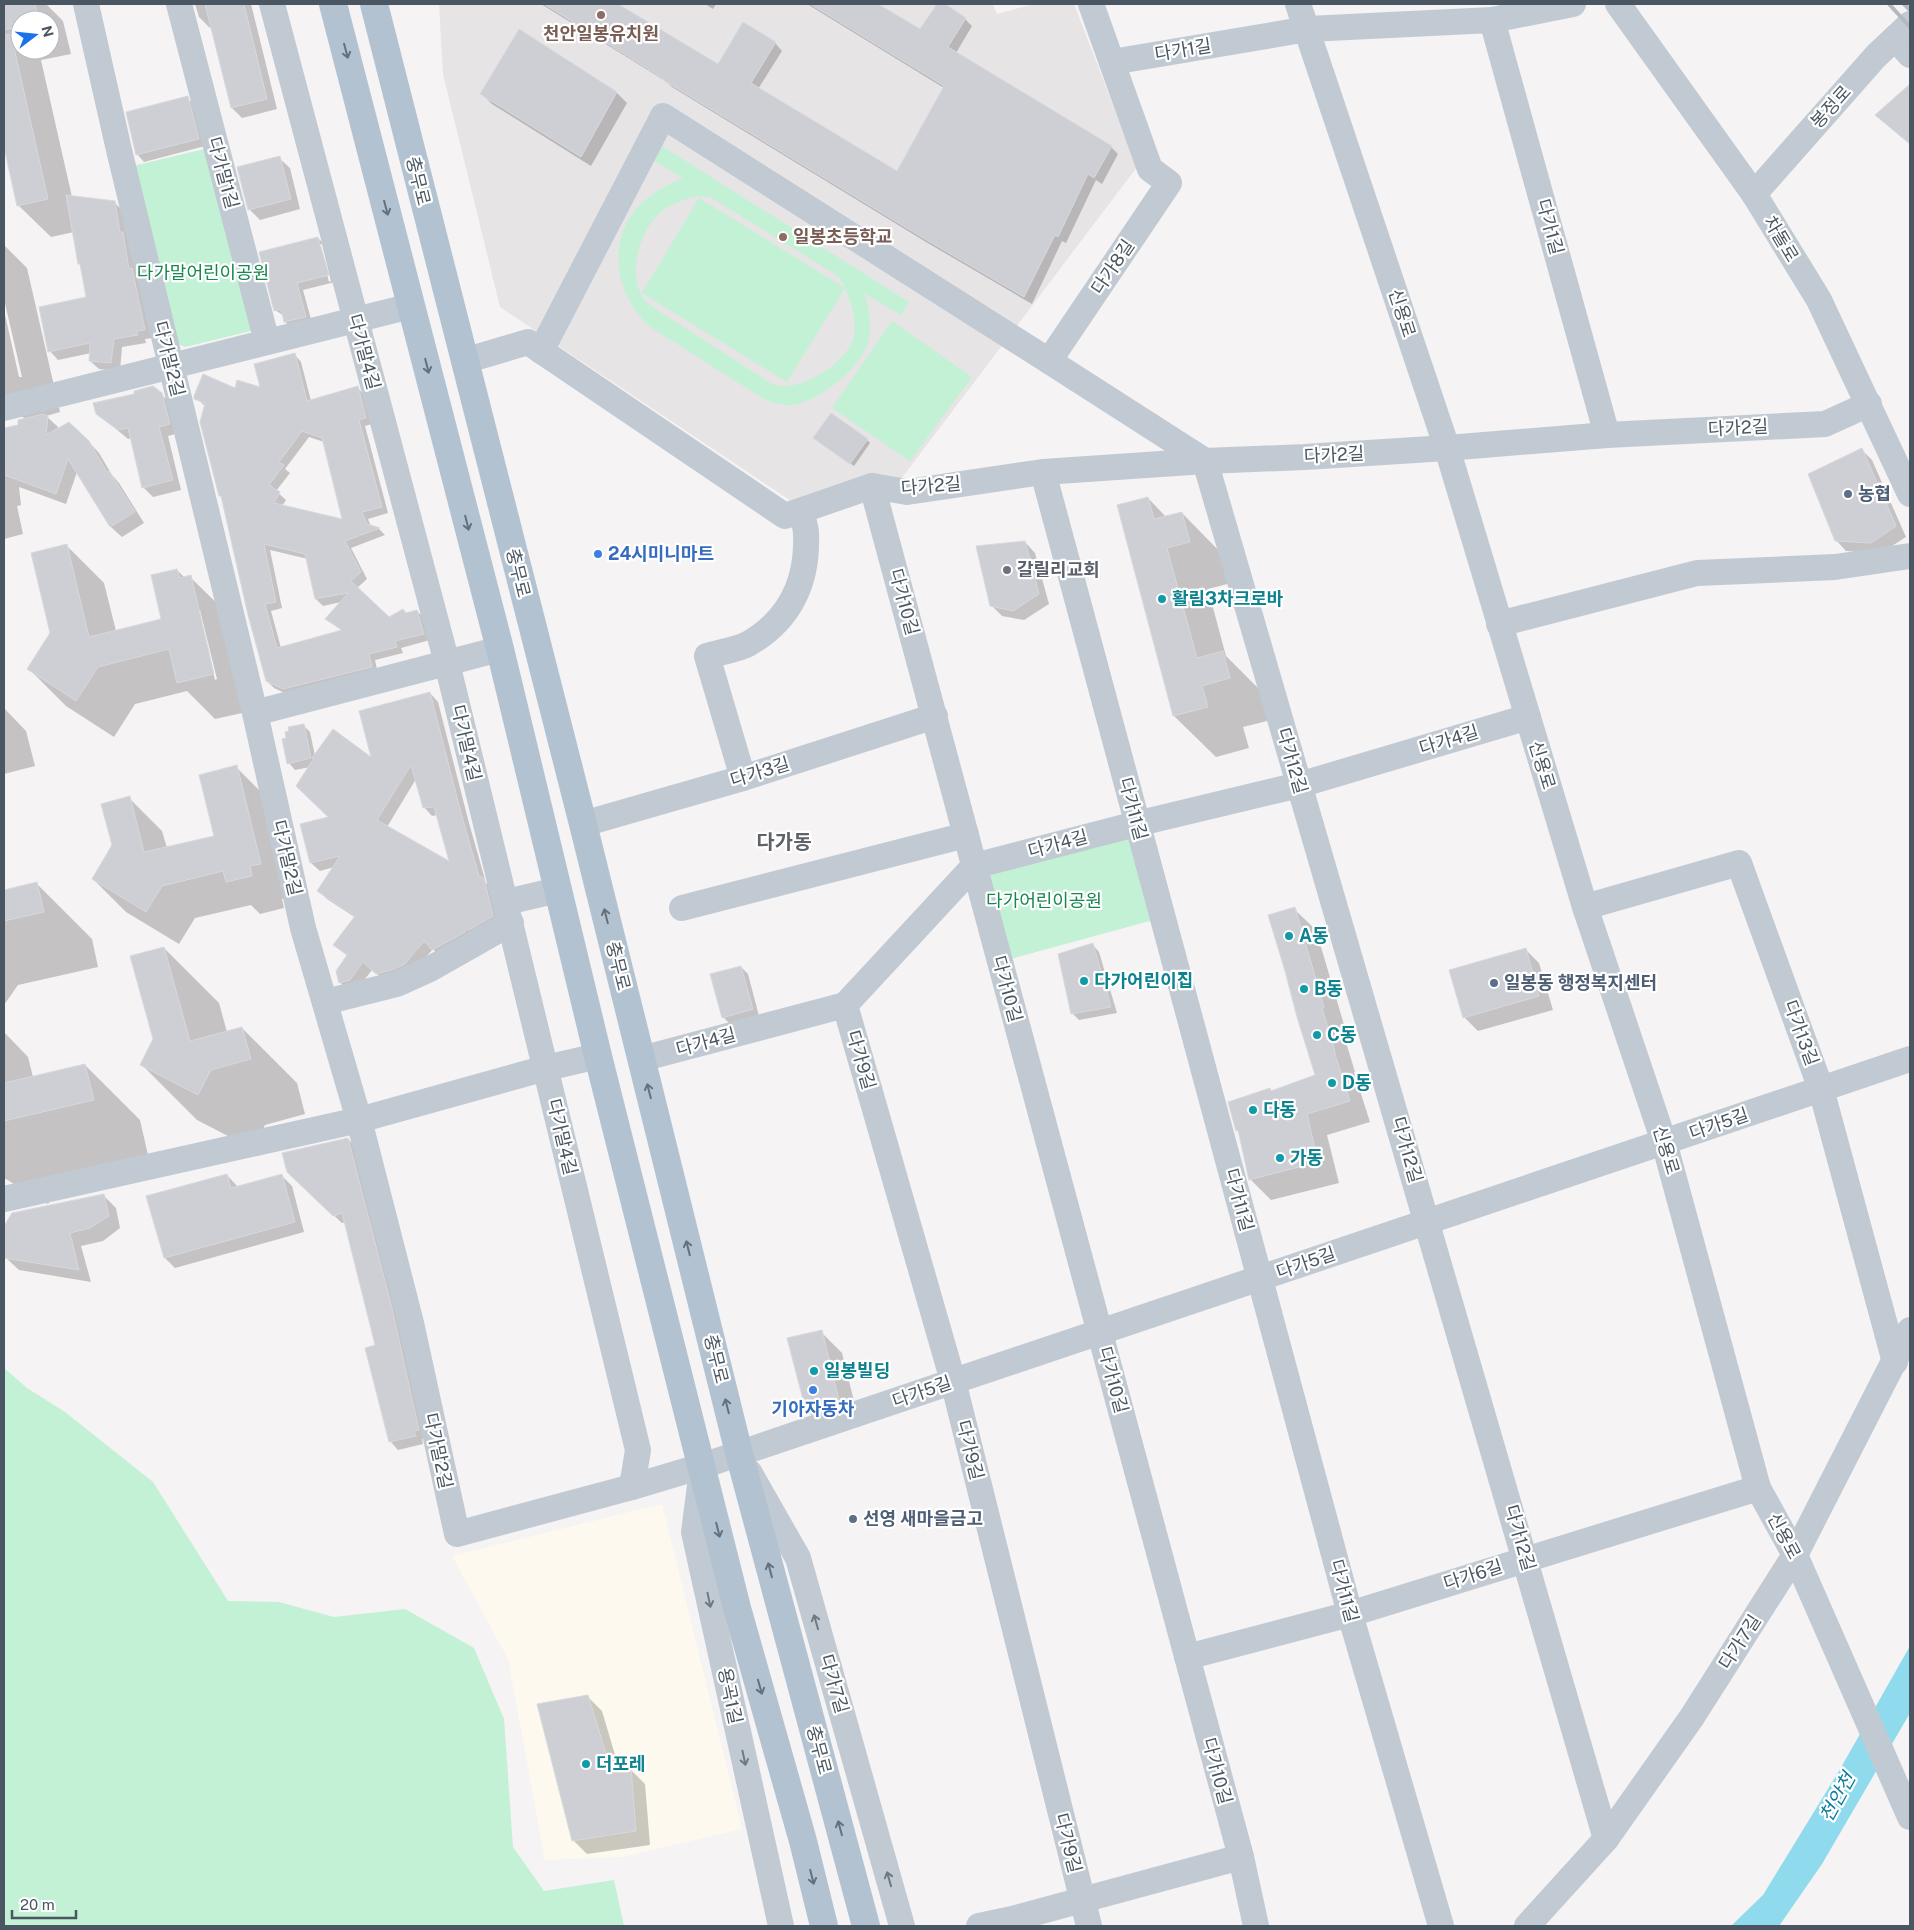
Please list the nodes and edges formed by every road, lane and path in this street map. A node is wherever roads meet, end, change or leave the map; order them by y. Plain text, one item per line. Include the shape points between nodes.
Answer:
1 (86, 4) edge
2 (179, 4) edge
3 (272, 4) edge
4 (333, 4) edge
5 (374, 4) edge
6 (1091, 4) edge
7 (1298, 4) edge
8 (1573, 4) edge
9 (1618, 4) edge
10 (1492, 20) junction
11 (1308, 29) junction
12 (1905, 39) edge
13 (1112, 62) junction
14 (1754, 194) junction
15 (411, 306) junction
16 (356, 320) junction
17 (267, 342) junction
18 (541, 351) junction
19 (1049, 361) junction
20 (464, 362) junction
21 (170, 365) junction
22 (1868, 404) junction
23 (4, 408) edge
24 (1607, 435) junction
25 (1447, 448) junction
26 (1206, 461) junction
27 (1043, 472) junction
28 (872, 486) junction
29 (1910, 494) edge
30 (801, 512) junction
31 (1910, 556) edge
32 (1499, 624) junction
33 (500, 649) junction
34 (447, 662) junction
35 (255, 713) junction
36 (935, 716) junction
37 (1528, 717) junction
38 (743, 778) junction
39 (1299, 785) junction
40 (583, 824) junction
41 (1136, 824) junction
42 (966, 835) junction
43 (974, 866) junction
44 (558, 890) junction
45 (1585, 907) junction
46 (682, 908) dead end
47 (508, 913) junction
48 (325, 1002) junction
49 (845, 1005) junction
50 (598, 1056) junction
51 (641, 1059) junction
52 (1910, 1059) edge
53 (546, 1068) junction
54 (1821, 1090) junction
55 (358, 1120) junction
56 (1664, 1142) junction
57 (4, 1199) edge
58 (1428, 1222) junction
59 (1261, 1278) junction
60 (1910, 1330) edge
61 (1100, 1332) junction
62 (1895, 1362) junction
63 (953, 1381) junction
64 (739, 1453) junction
65 (702, 1466) junction
66 (632, 1487) junction
67 (1758, 1488) junction
68 (1795, 1555) junction
69 (1526, 1558) junction
70 (1350, 1614) junction
71 (1186, 1657) junction
72 (1910, 1817) edge
73 (1606, 1838) junction
74 (1241, 1857) junction
75 (1082, 1899) junction
76 (1011, 1923) edge
77 (781, 1926) edge
78 (824, 1926) edge
79 (866, 1926) edge
80 (902, 1926) edge
81 (979, 1926) edge
82 (1089, 1926) edge
83 (1256, 1926) edge
84 (1441, 1926) edge
85 (1527, 1926) edge

1 - 21 street, 다가말2길
2 - 17 street, 다가말1길
3 - 16 street, 다가말4길
4 -> 15 main road, 충무로
5 - 20 main road, 충무로
6 - 13 street, 다가8길
7 - 11 street, 신용로
8 - 10 street, 다가1길
9 - 14 street, 차돌로
10 - 11 street, 다가1길
10 - 24 street, 다가1길
11 - 13 street, 다가1길
11 - 25 street, 신용로
12 - 14 street, 봉정로 via 1876,56
13 - 19 street, 다가8길 via 1150,169 1169,183
14 - 22 street, 차돌로 via 1819,300
15 - 16 street
15 -> 33 main road, 충무로
16 - 17 street
16 - 34 street, 다가말4길
17 - 21 street
18 - 19 street via 662,116
18 - 20 street, 다가2길 via 528,342
18 - 30 street, 다가2길 via 785,516
19 - 26 street
20 - 40 main road, 충무로
21 - 23 street
21 - 35 street, 다가말2길
22 - 24 street, 다가2길 via 1825,424
22 - 29 street, 차돌로
24 - 25 street, 다가2길
25 - 26 street, 다가2길
25 - 32 street, 신용로
26 - 27 street, 다가2길
26 - 39 street, 다가12길
27 - 28 street, 다가2길 via 907,492
27 - 41 street, 다가11길
28 - 30 street, 다가2길
28 - 36 street, 다가10길
30 - 38 street via 806,533 802,579 791,603 775,626 747,644 708,656
31 - 32 street via 1835,568 1697,573
32 - 37 street, 신용로
33 - 34 street
33 - 44 main road, 충무로
34 - 35 street
34 - 47 street, 다가말4길
35 - 48 street, 다가말2길 via 303,928
36 - 38 street, 다가3길
36 - 42 street, 다가10길
37 - 39 street, 다가4길
37 - 45 street, 신용로
38 - 40 street, 다가3길
39 - 41 street, 다가4길
39 - 58 street, 다가12길
51 -> 40 main road, 충무로
41 - 43 street, 다가4길
41 - 59 street, 다가11길
42 - 43 street, 다가10길
42 - 46 street
43 - 49 street
43 - 61 street, 다가10길
44 - 47 street
44 - 50 main road, 충무로
45 - 54 street, 다가13길 via 1739,863
45 - 56 street, 신용로
47 - 48 street via 430,969 397,984
47 - 53 street, 다가말4길
48 - 55 street, 다가말2길
49 - 51 street, 다가4길
49 - 63 street, 다가9길
50 - 53 street
50 - 65 main road, 충무로
64 -> 51 main road, 충무로
52 - 54 street, 다가5길
53 - 55 street
53 - 66 street, 다가말4길 via 638,1450
54 - 56 street, 다가5길
54 - 62 street, 다가13길
55 - 57 street
55 - 66 street, 다가말2길 via 411,1323 457,1534
56 - 58 street, 다가5길
56 - 67 street, 신용로
58 - 59 street, 다가5길
58 - 69 street, 다가12길
59 - 61 street, 다가5길
59 - 70 street, 다가11길
60 - 62 street, 다가7길
61 - 63 street, 다가5길
61 - 71 street, 다가10길
62 - 68 street, 다가7길
63 - 64 street, 다가5길
63 - 75 street, 다가9길
64 - 65 street, 다가5길
79 -> 64 main road, 충무로
80 -> 64 street, 다가7길 via 798,1558
65 - 66 street, 다가말2길
65 -> 77 street, 용곡1길 via 694,1532
65 -> 78 main road, 충무로
67 - 68 street, 신용로
67 - 69 street, 다가6길
68 - 72 street, 신용로
68 - 73 street, 다가7길 via 1692,1716
69 - 70 street, 다가6길
69 - 73 street, 다가12길
70 - 71 street, 다가6길
70 - 84 street, 다가11길
71 - 74 street, 다가10길
73 - 85 street, 다가7길
74 - 75 street
74 - 83 street, 다가10길
75 - 76 street
75 - 82 street, 다가9길
76 - 81 street

